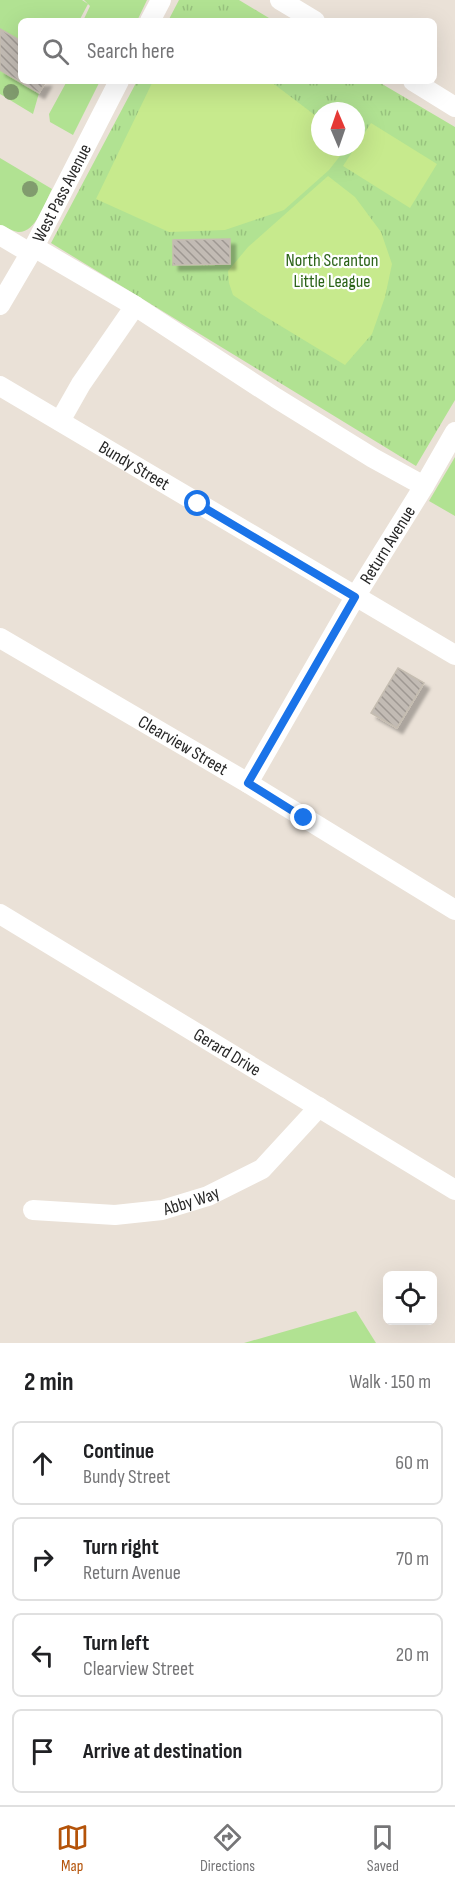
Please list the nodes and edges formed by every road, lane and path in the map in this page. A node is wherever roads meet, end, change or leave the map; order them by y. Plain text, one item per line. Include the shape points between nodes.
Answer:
1 (161, 0) edge
2 (280, 0) edge
3 (152, 18) edge
4 (310, 18) edge
5 (117, 84) edge
6 (418, 84) edge
7 (455, 107) edge
8 (0, 235) edge
9 (32, 250) junction
10 (0, 305) edge
11 (135, 306) junction
12 (0, 386) edge
13 (60, 421) junction
14 (455, 432) edge
15 (424, 486) junction
16 (355, 597) junction
17 (0, 638) edge
18 (455, 655) edge
19 (248, 783) junction
20 (455, 910) edge
21 (0, 914) edge
22 (319, 1107) junction
23 (455, 1190) edge
24 (33, 1210) dead end

1 - 3 street
2 - 4 street
5 - 9 street, West Pass Avenue
6 - 7 street
8 - 9 street
9 - 10 street, West Pass Avenue
9 - 11 street
11 - 13 street
11 - 15 street via 276,398
12 - 13 street, Bundy Street
13 - 16 street, Bundy Street
14 - 15 street, Return Avenue
15 - 16 street, Return Avenue
16 - 18 street, Bundy Street
16 - 19 street, Return Avenue
17 - 19 street, Clearview Street
19 - 20 street, Clearview Street
21 - 22 street, Gerard Drive
22 - 23 street, Gerard Drive
22 - 24 street, Abby Way via 262,1169 208,1196 162,1210 116,1215

